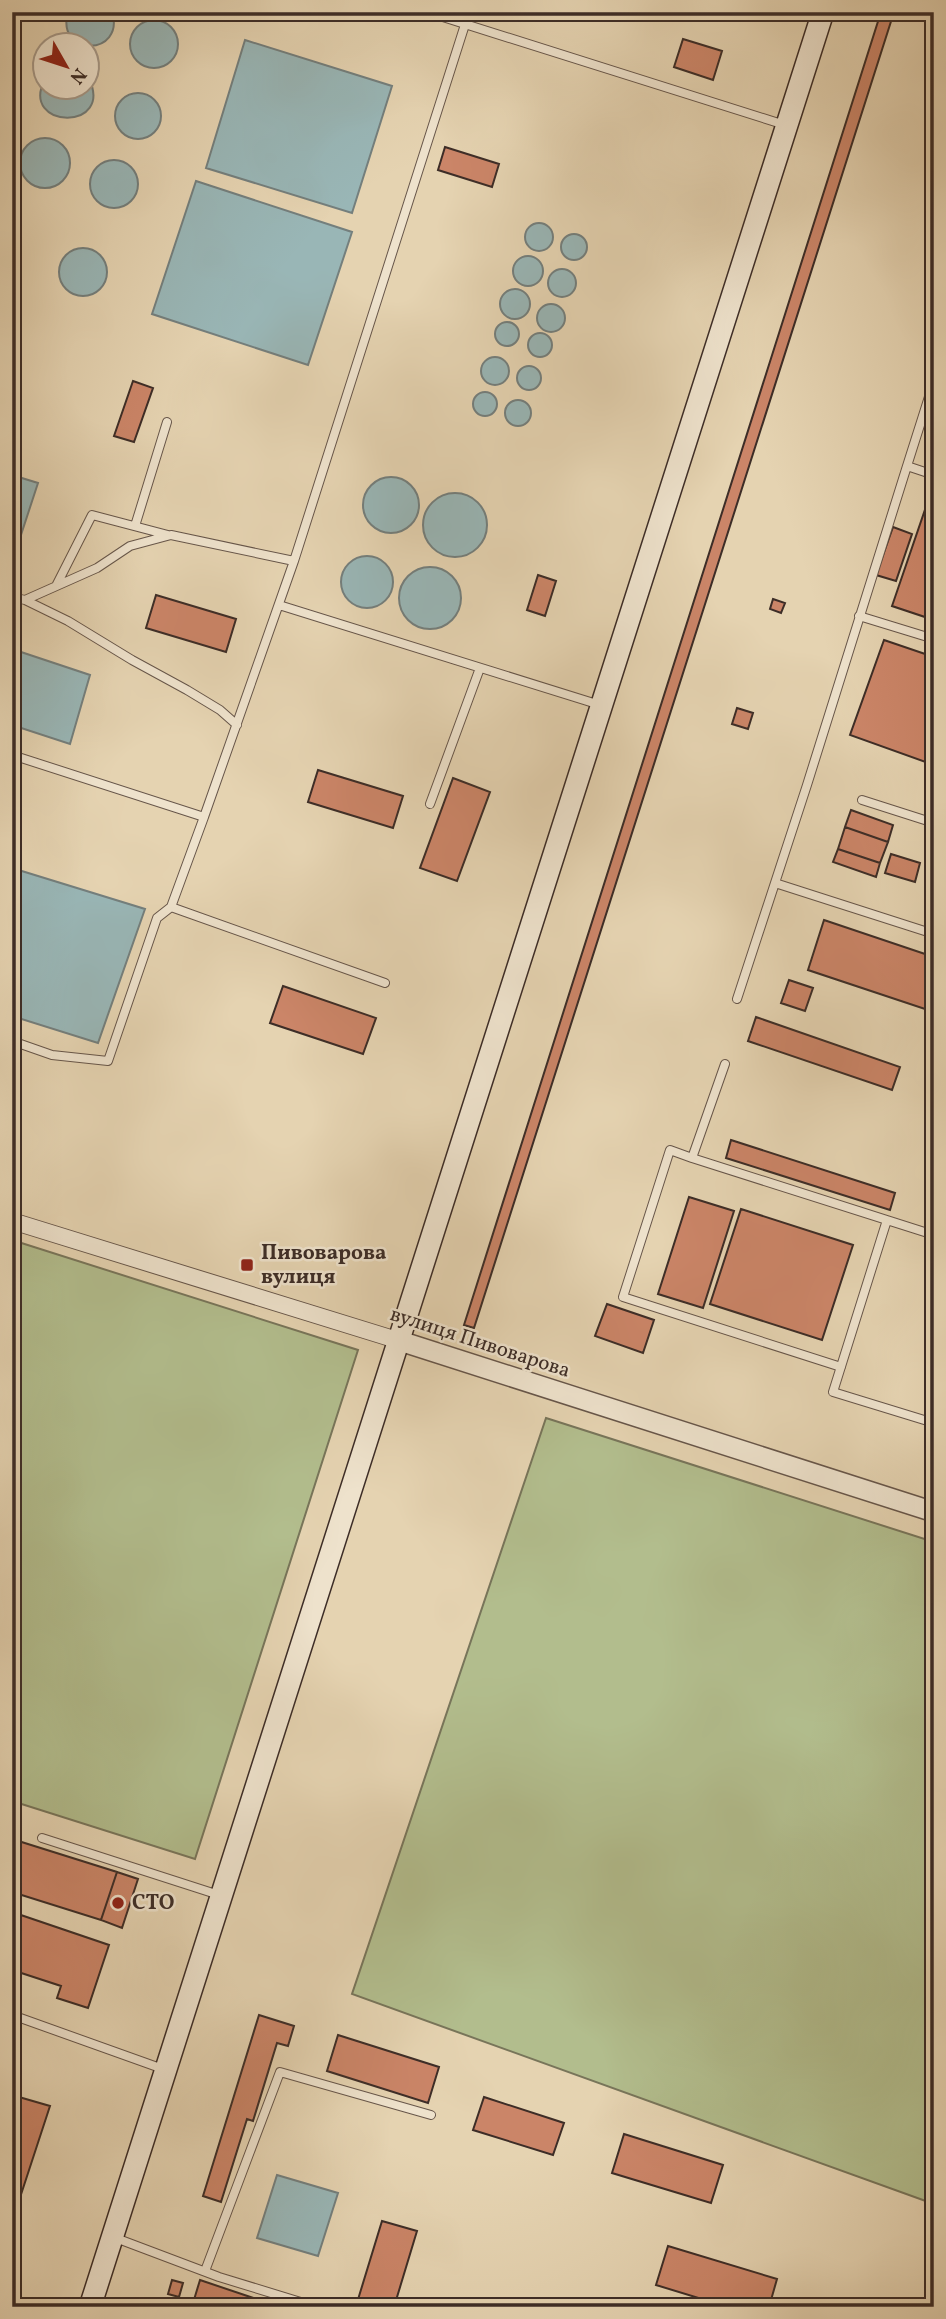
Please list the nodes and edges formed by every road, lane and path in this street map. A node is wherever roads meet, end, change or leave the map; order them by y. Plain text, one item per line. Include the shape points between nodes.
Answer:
1 (427, 12) edge
2 (469, 12) edge
3 (823, 12) edge
4 (465, 24) junction
5 (787, 126) junction
6 (934, 381) edge
7 (167, 422) dead end
8 (907, 466) junction
9 (934, 475) edge
10 (135, 526) junction
11 (171, 535) junction
12 (294, 561) junction
13 (56, 586) junction
14 (12, 597) edge
15 (25, 600) junction
16 (279, 605) junction
17 (859, 616) junction
18 (934, 639) edge
19 (480, 667) junction
20 (603, 706) junction
21 (236, 724) junction
22 (12, 755) edge
23 (862, 800) dead end
24 (430, 804) dead end
25 (204, 817) junction
26 (934, 823) edge
27 (775, 883) junction
28 (171, 907) junction
29 (934, 933) edge
30 (385, 983) dead end
31 (737, 999) dead end
32 (12, 1041) edge
33 (725, 1064) dead end
34 (692, 1158) junction
35 (887, 1220) junction
36 (12, 1221) edge
37 (934, 1235) edge
38 (400, 1341) junction
39 (841, 1367) junction
40 (934, 1423) edge
41 (934, 1512) edge
42 (42, 1838) dead end
43 (222, 1896) junction
44 (12, 2015) edge
45 (166, 2070) junction
46 (431, 2115) dead end
47 (113, 2237) junction
48 (205, 2271) junction
49 (90, 2307) edge
50 (317, 2307) edge

1 - 4 lane
2 - 4 lane
3 - 5 main road
4 - 5 lane
4 - 12 lane
5 - 20 main road
6 - 8 lane
7 - 10 lane
8 - 9 lane
8 - 17 lane
10 - 11 lane
10 - 13 lane via 92,515
11 - 12 lane
11 - 13 lane via 130,546 97,568
12 - 16 lane
13 - 15 lane
14 - 15 lane
15 - 21 lane via 187,690
16 - 19 lane
16 - 21 lane
17 - 18 lane
17 - 27 lane
19 - 20 lane
19 - 24 lane
20 - 38 main road
21 - 25 lane
22 - 25 lane
23 - 26 lane
25 - 28 lane
27 - 29 lane
27 - 31 lane
28 - 30 lane
28 - 32 lane via 157,918 108,1061 52,1055
33 - 34 lane
34 - 35 lane
34 - 39 lane via 670,1150 623,1297
35 - 37 lane
35 - 39 lane
36 - 38 street, вулиця Пивоварова
38 - 41 street, вулиця Пивоварова
38 - 43 main road
39 - 40 lane via 833,1392
42 - 43 lane
43 - 45 main road
44 - 45 lane
45 - 47 main road
46 - 48 lane via 280,2072
47 - 48 lane
47 - 49 main road
48 - 50 lane

